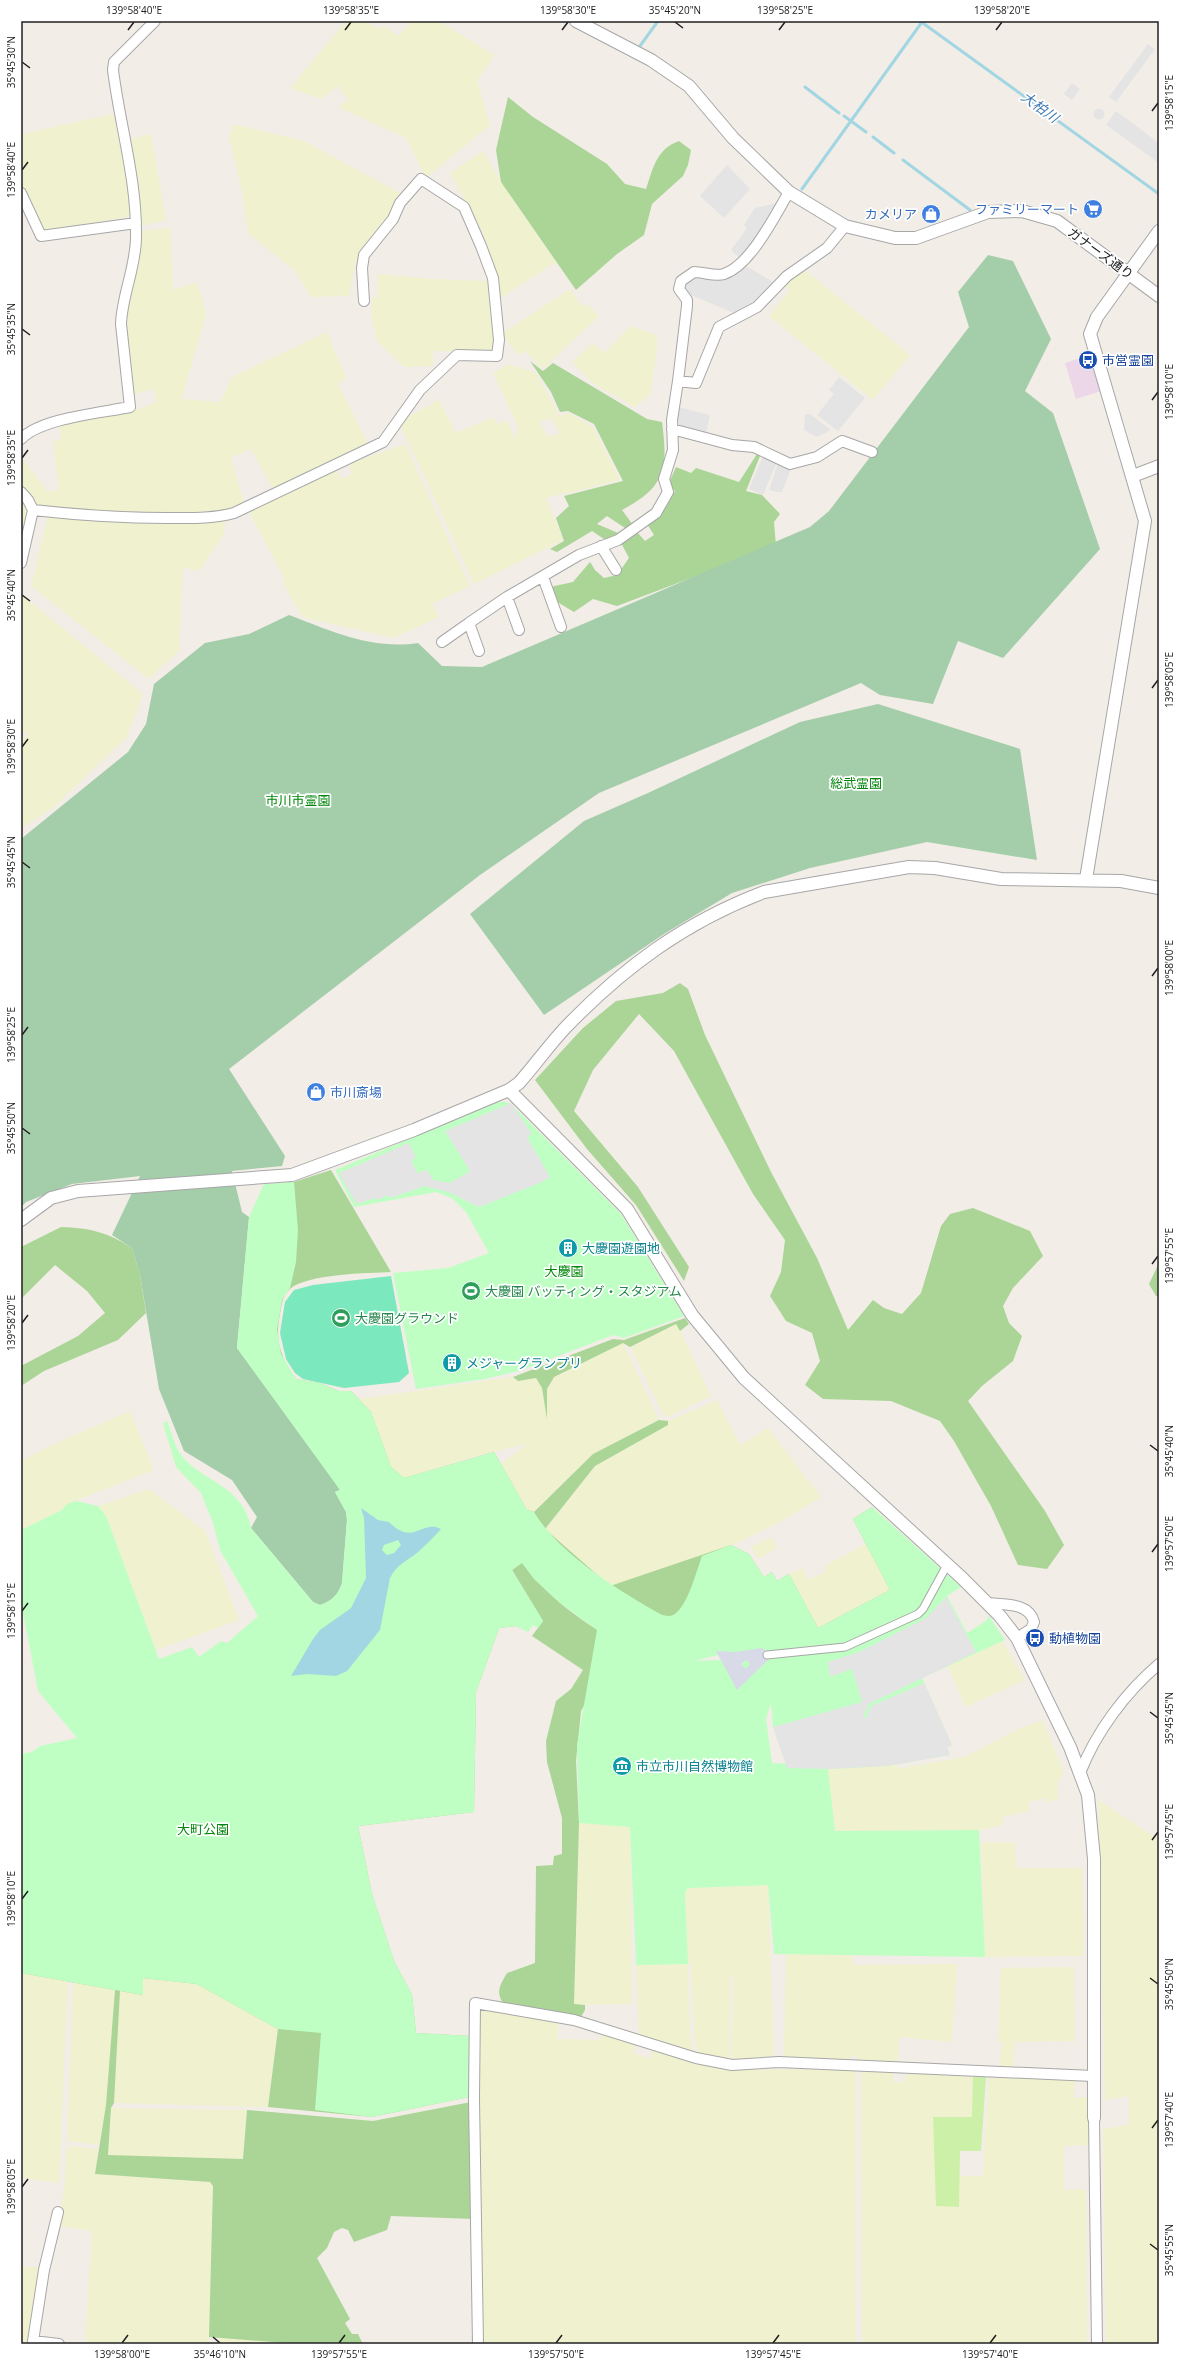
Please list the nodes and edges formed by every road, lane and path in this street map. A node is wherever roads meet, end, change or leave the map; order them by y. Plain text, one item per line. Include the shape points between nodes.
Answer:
1 (155, 21) edge
2 (576, 21) edge
3 (789, 192) junction
4 (21, 194) edge
5 (136, 223) junction
6 (845, 226) junction
7 (1159, 231) edge
8 (1129, 273) junction
9 (1159, 296) edge
10 (364, 301) dead end
11 (678, 381) junction
12 (672, 429) junction
13 (21, 439) edge
14 (872, 452) dead end
15 (1159, 466) edge
16 (1133, 476) junction
17 (21, 492) edge
18 (33, 510) junction
19 (601, 546) junction
20 (21, 564) edge
21 (616, 570) dead end
22 (543, 577) junction
23 (507, 597) junction
24 (469, 623) junction
25 (561, 627) dead end
26 (519, 630) dead end
27 (442, 642) dead end
28 (479, 651) dead end
29 (1086, 879) junction
30 (1159, 888) edge
31 (509, 1090) junction
32 (21, 1220) edge
33 (946, 1565) junction
34 (988, 1603) junction
35 (1017, 1638) junction
36 (767, 1655) dead end
37 (1159, 1664) edge
38 (1080, 1773) junction
39 (1093, 2076) junction
40 (1094, 2118) joint
41 (58, 2212) dead end
42 (59, 2344) edge
43 (478, 2344) edge
44 (1097, 2344) edge

1 - 5 street via 114,62 113,70 128,156
2 - 3 street, ガナーズ通り via 651,60 689,86 733,138
3 - 6 street, ガナーズ通り
3 - 11 street via 766,231 735,268 723,274 694,272 681,281 679,289 687,300 687,306
4 - 5 street via 42,236
5 - 13 street via 134,262 121,324 130,407 43,424 29,431
6 - 8 street, ガナーズ通り via 895,238 916,238 988,212 1017,210 1057,221
6 - 11 street via 827,248 787,276 757,307 719,327 696,383
7 - 8 street
8 - 9 street, ガナーズ通り
8 - 16 street via 1096,317 1090,334
10 - 18 street via 364,255 393,219 400,203 421,179 464,207 481,246 493,278 499,340 497,356 457,355 420,390 396,420 383,442 234,513 220,517 134,518
11 - 12 street
12 - 14 street via 732,445 754,447 790,464 817,457 842,440
12 - 19 street via 672,450 664,479 668,495 656,513 618,540
15 - 16 street
16 - 29 street via 1144,515 1144,528
17 - 18 street
18 - 20 street
19 - 21 street
19 - 22 street via 579,555
22 - 23 street
22 - 25 street
23 - 24 street
23 - 26 street
24 - 27 street
24 - 28 street
29 - 30 street via 1141,883
29 - 31 street via 1001,879 935,868 909,867 764,892 677,935 637,962 566,1027 524,1077
31 - 32 street via 414,1130 292,1175 78,1191 51,1198
31 - 33 street via 627,1209 692,1315 744,1378
33 - 34 street
33 - 36 street via 918,1614 845,1647
34 - 35 street
34 - 35 street via 1020,1606 1030,1612 1033,1626
35 - 38 street
37 - 38 street via 1114,1712 1086,1757
38 - 39 street via 1088,1795 1093,1835
39 - 40 street
39 - 43 street via 779,2062 732,2065 696,2058 574,2020 475,2003
40 - 44 street
41 - 42 street via 44,2270 33,2341

